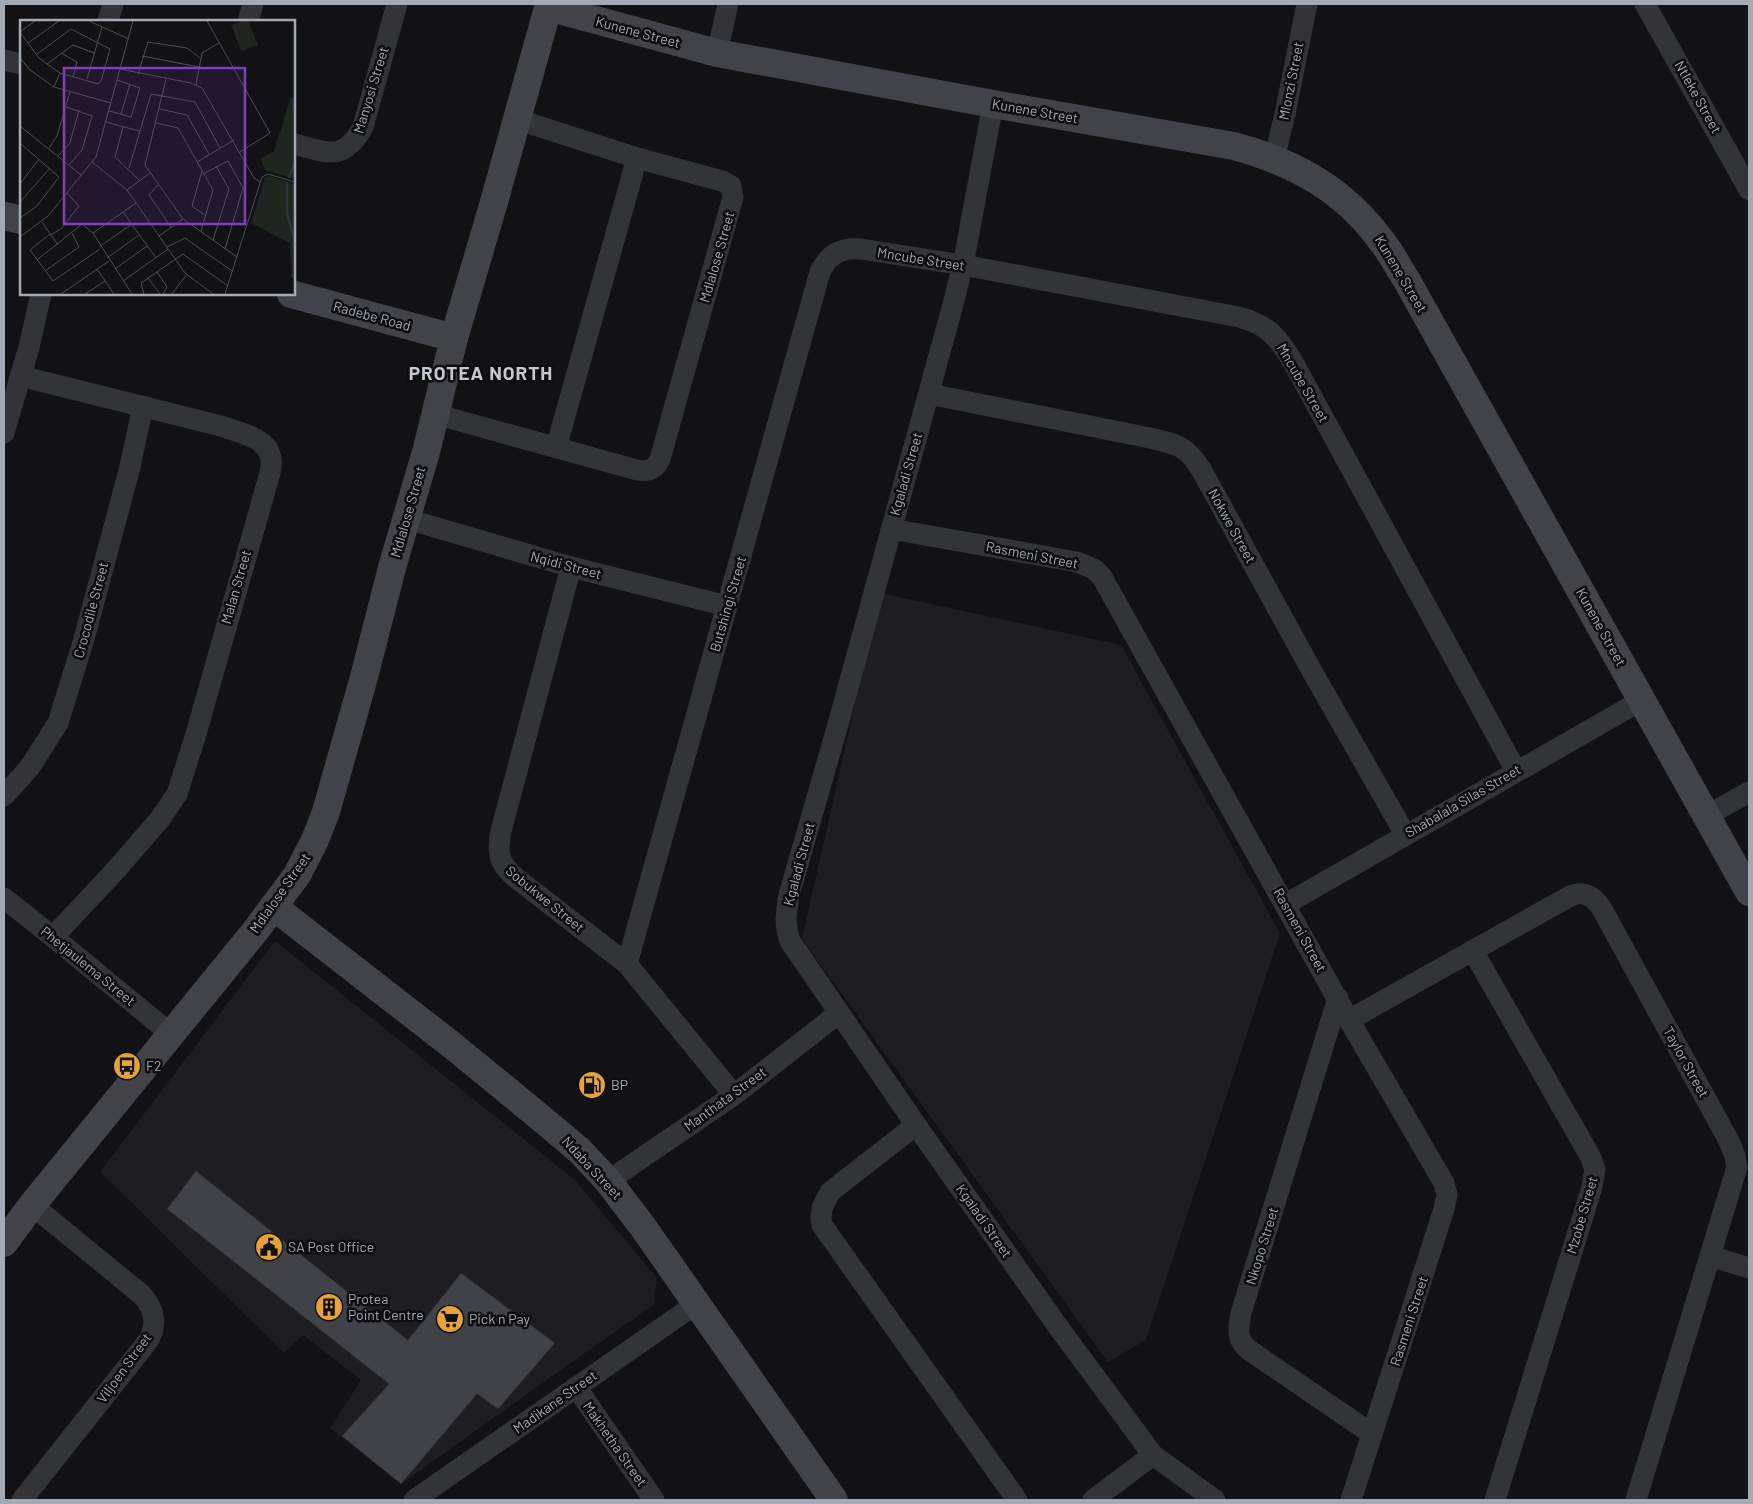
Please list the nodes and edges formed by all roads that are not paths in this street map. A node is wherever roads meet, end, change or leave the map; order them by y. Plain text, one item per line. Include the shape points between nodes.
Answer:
1 (113, 4) edge
2 (253, 4) edge
3 (397, 4) edge
4 (728, 4) edge
5 (1307, 4) edge
6 (1645, 4) edge
7 (548, 5) edge
8 (108, 20) edge
9 (248, 20) edge
10 (717, 53) junction
11 (4, 60) edge
12 (20, 64) edge
13 (993, 104) junction
14 (516, 119) junction
15 (295, 144) edge
16 (637, 158) junction
17 (1274, 159) junction
18 (1749, 190) edge
19 (4, 216) edge
20 (20, 220) edge
21 (840, 250) joint
22 (963, 265) junction
23 (41, 295) edge
24 (295, 295) edge
25 (454, 338) junction
26 (20, 376) junction
27 (929, 394) junction
28 (143, 406) junction
29 (435, 414) junction
30 (4, 433) edge
31 (556, 448) junction
32 (407, 519) junction
33 (890, 529) junction
34 (571, 567) junction
35 (727, 606) junction
36 (1642, 700) junction
37 (1516, 771) junction
38 (1749, 792) edge
39 (4, 796) edge
40 (1708, 815) junction
41 (1405, 834) junction
42 (1749, 892) edge
43 (4, 898) edge
44 (1286, 904) junction
45 (274, 907) junction
46 (53, 937) junction
47 (1473, 951) junction
48 (627, 964) junction
49 (1338, 998) junction
50 (839, 1013) junction
51 (1350, 1020) junction
52 (171, 1034) junction
53 (734, 1094) junction
54 (916, 1126) junction
55 (608, 1181) junction
56 (32, 1205) junction
57 (4, 1244) edge
58 (1710, 1256) junction
59 (1749, 1268) edge
60 (696, 1304) junction
61 (576, 1387) junction
62 (1372, 1434) junction
63 (1153, 1455) junction
64 (22, 1500) edge
65 (414, 1500) edge
66 (654, 1500) edge
67 (834, 1500) edge
68 (1017, 1500) edge
69 (1093, 1500) edge
70 (1215, 1500) edge
71 (1351, 1500) edge
72 (1495, 1500) edge
73 (1636, 1500) edge

1 - 8 street
2 - 9 street
3 - 15 street, Manyosi Street via 363,127 356,140 340,151 328,152
4 - 10 street
5 - 17 street, Mlonzi Street
6 - 18 street, Ntleke Street
7 - 10 street, Kunene Street
7 - 14 street, Mdlalose Street
10 - 13 street, Kunene Street
11 - 12 street
13 - 17 street, Kunene Street via 1234,146
13 - 22 street, Kgaladi Street
14 - 16 street, Mdlalose Street
14 - 25 street, Mdlalose Street
16 - 31 street
16 - 31 street, Mdlalose Street via 720,180 731,186 733,197 726,225 656,466 637,470
17 - 36 street, Kunene Street via 1302,170 1340,196 1371,226 1384,244
19 - 20 street
21 - 22 street, Mncube Street via 861,249
21 - 35 street, Butshingi Street via 828,259 820,272
22 - 27 street, Kgaladi Street
22 - 37 street, Mncube Street via 1239,317 1270,330 1290,357
23 - 26 street
24 - 25 street, Radebe Road
25 - 29 street, Mdlalose Street
26 - 28 street, Malan Street
26 - 30 street
27 - 33 street, Kgaladi Street
27 - 41 street, Nokwe Street via 1150,438 1175,444 1188,452 1202,471 1312,673
28 - 39 street, Crocodile Street via 84,639 58,723 30,767
28 - 46 street, Malan Street via 252,436 266,446 271,466 177,794 114,872
29 - 31 street, Mdlalose Street
29 - 32 street, Mdlalose Street
32 - 34 street, Nqidi Street
32 - 45 street, Mdlalose Street via 322,824 308,857
33 - 44 street, Rasmeni Street via 1077,562 1094,569 1105,581
33 - 50 street, Kgaladi Street via 788,895 785,920 790,941
34 - 35 street, Nqidi Street
34 - 48 street, Sobukwe Street via 501,831 499,852 510,873
35 - 48 street, Butshingi Street
36 - 37 street, Shabalala Silas Street
36 - 40 street, Kunene Street
37 - 41 street, Shabalala Silas Street
38 - 40 street
40 - 42 street, Kunene Street
41 - 44 street, Shabalala Silas Street
43 - 46 street, Phetjaulema Street
44 - 49 street, Rasmeni Street
45 - 52 street, Mdlalose Street
45 - 55 street, Ndaba Street via 542,1119 580,1151
46 - 52 street, Phetjaulema Street
47 - 51 street, Taylor Street
47 - 58 street, Taylor Street via 1572,895 1588,895 1597,902 1735,1156 1736,1173
47 - 72 street, Mzobe Street via 1595,1169
48 - 53 street, Sobukwe Street
49 - 51 street, Rasmeni Street
49 - 62 street, Nkopo Street via 1241,1313 1238,1333 1248,1350
50 - 53 street, Manthata Street
50 - 54 street, Kgaladi Street
51 - 62 street, Rasmeni Street via 1441,1177 1447,1195
52 - 56 street, Mdlalose Street
53 - 55 street, Manthata Street
54 - 63 street, Kgaladi Street
54 - 68 street via 830,1192 822,1208 822,1225
55 - 60 street, Ndaba Street
56 - 57 street, Mdlalose Street
56 - 64 street, Viljoen Street via 142,1295 154,1319 148,1341
58 - 59 street
58 - 73 street, Taylor Street
60 - 61 street, Madikane Street
60 - 67 street, Ndaba Street
61 - 65 street, Madikane Street
61 - 66 street, Makhetha Street
62 - 71 street, Rasmeni Street
63 - 69 street
63 - 70 street, Kgaladi Street

